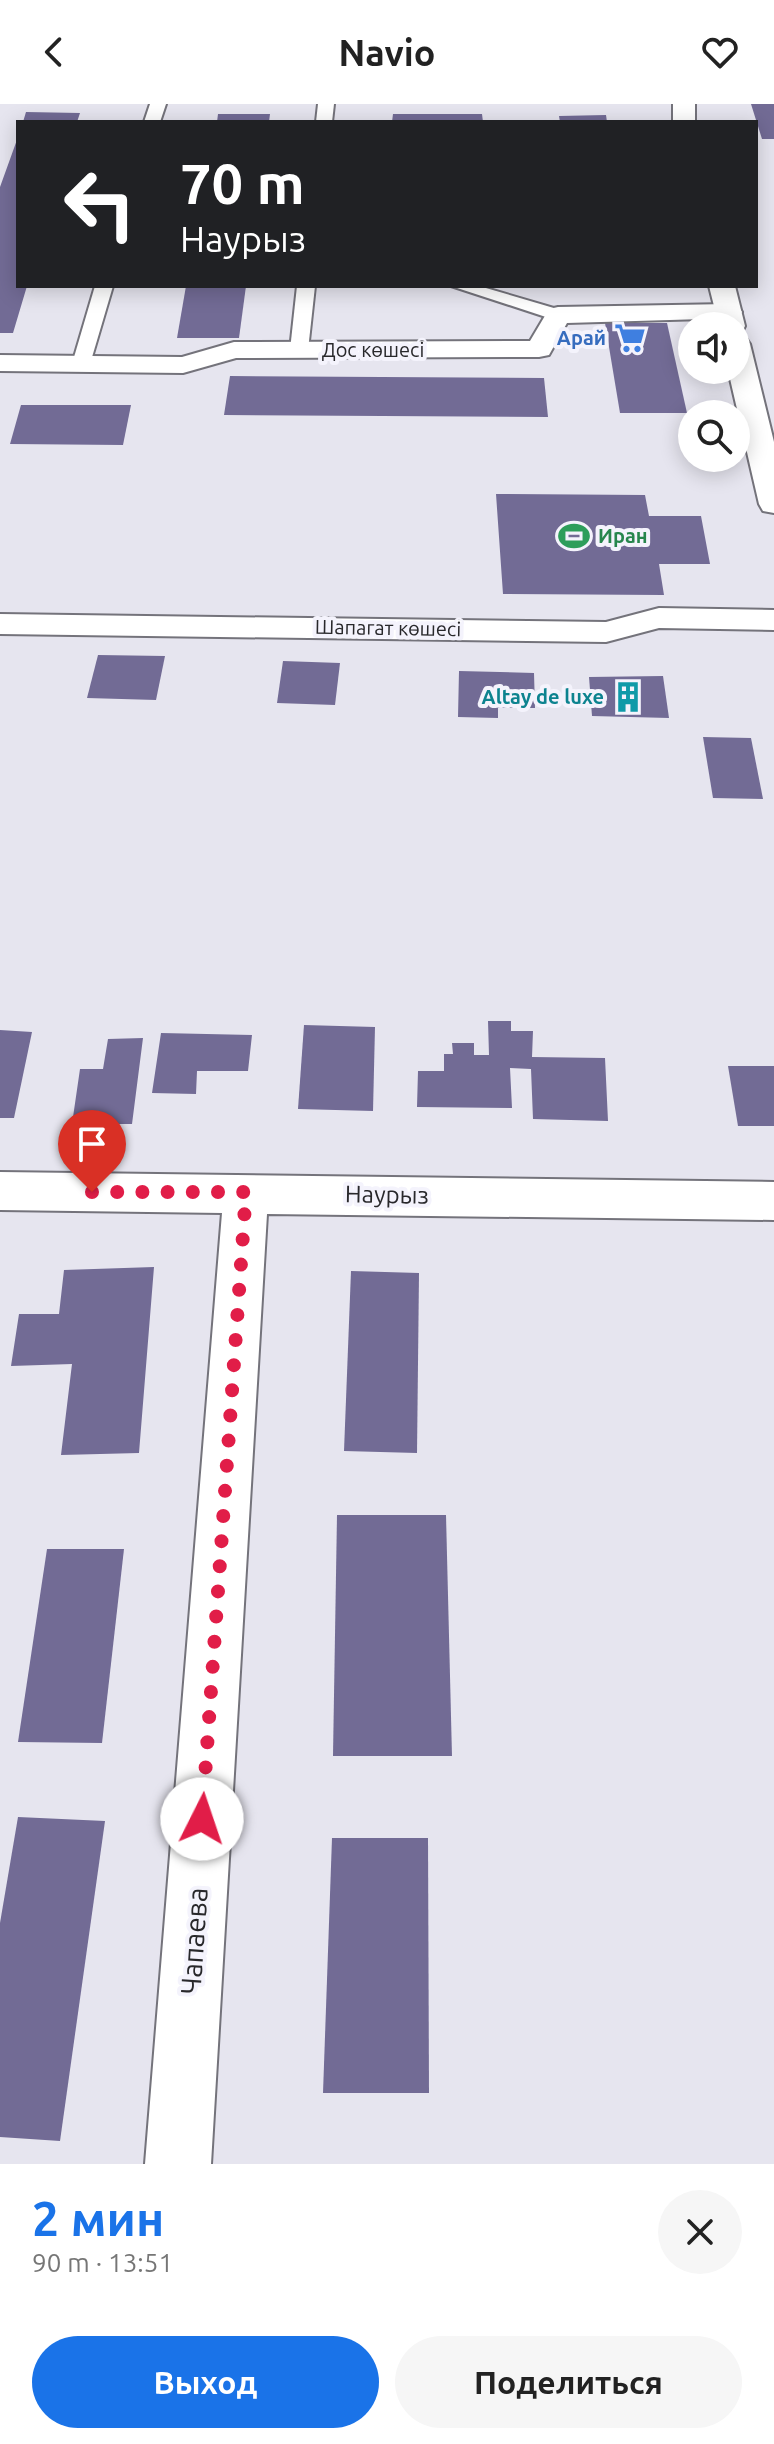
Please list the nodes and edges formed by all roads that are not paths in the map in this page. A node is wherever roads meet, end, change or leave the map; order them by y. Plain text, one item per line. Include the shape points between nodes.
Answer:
1 (103, 288) edge
2 (306, 288) edge
3 (467, 288) edge
4 (728, 308) edge
5 (558, 315) junction
6 (299, 350) junction
7 (0, 363) edge
8 (81, 364) junction
9 (746, 384) edge
10 (774, 504) edge
11 (774, 620) edge
12 (0, 624) edge
13 (0, 1191) edge
14 (246, 1192) junction
15 (774, 1201) edge
16 (178, 2164) edge

1 - 8 lane
2 - 6 lane
3 - 5 lane
4 - 5 street
5 - 6 street, Дос көшесі via 539,349
6 - 8 street, Дос көшесі via 234,350 183,365
7 - 8 street, Дос көшесі
9 - 10 street
11 - 12 street, Шапагат көшесі via 659,618 606,632
13 - 14 street, Наурыз
14 - 15 street, Наурыз
14 - 16 street, Чапаева

